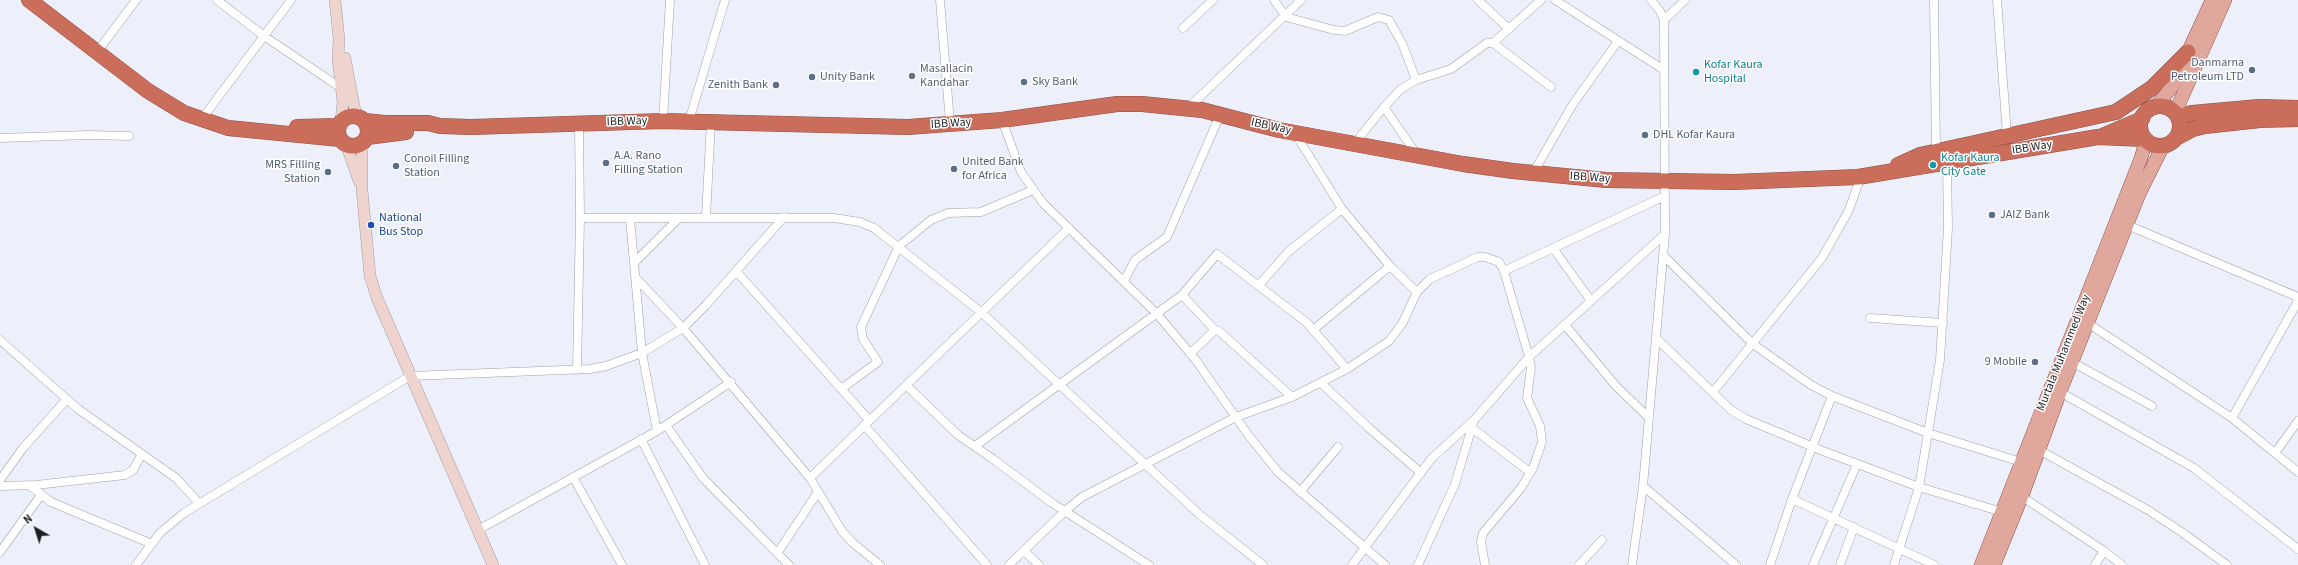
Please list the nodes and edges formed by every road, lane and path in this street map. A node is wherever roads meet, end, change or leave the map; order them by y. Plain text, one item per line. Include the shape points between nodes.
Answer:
1 (29, 0) edge
2 (136, 0) edge
3 (217, 0) edge
4 (291, 0) edge
5 (335, 0) edge
6 (670, 0) edge
7 (725, 0) edge
8 (940, 0) edge
9 (1213, 0) edge
10 (1274, 0) edge
11 (1301, 0) edge
12 (1478, 0) edge
13 (1541, 0) edge
14 (1556, 0) edge
15 (1651, 0) edge
16 (1685, 0) edge
17 (1934, 0) edge
18 (1997, 0) edge
19 (2212, 0) edge
20 (2225, 0) edge
21 (1286, 17) junction
22 (1664, 20) junction
23 (1183, 28) dead end
24 (1509, 29) junction
25 (264, 36) junction
26 (339, 39) junction
27 (1618, 41) junction
28 (1493, 43) junction
29 (97, 52) junction
30 (2188, 52) junction
31 (1664, 70) junction
32 (1416, 80) junction
33 (1551, 87) dead end
34 (341, 88) junction
35 (1384, 107) junction
36 (2155, 107) junction
37 (1188, 108) junction
38 (2298, 108) edge
39 (1220, 115) junction
40 (2176, 115) junction
41 (360, 118) junction
42 (2142, 119) junction
43 (2298, 119) edge
44 (201, 120) junction
45 (1002, 120) junction
46 (663, 121) junction
47 (689, 121) junction
48 (711, 121) junction
49 (950, 123) junction
50 (579, 124) junction
51 (440, 126) junction
52 (341, 133) junction
53 (1294, 133) junction
54 (2007, 135) junction
55 (128, 136) dead end
56 (2098, 137) junction
57 (0, 138) edge
58 (2176, 138) junction
59 (365, 140) junction
60 (2145, 140) junction
61 (1354, 144) junction
62 (2163, 146) junction
63 (1936, 151) junction
64 (1418, 156) junction
65 (1947, 163) junction
66 (1533, 173) junction
67 (1881, 173) junction
68 (1861, 176) junction
69 (1664, 180) junction
70 (362, 190) junction
71 (1033, 190) junction
72 (1665, 196) junction
73 (1342, 209) junction
74 (784, 217) junction
75 (580, 218) junction
76 (630, 218) junction
77 (679, 218) junction
78 (706, 218) junction
79 (2127, 225) junction
80 (1069, 228) junction
81 (1665, 234) junction
82 (899, 246) junction
83 (1553, 248) junction
84 (1664, 256) junction
85 (634, 263) junction
86 (1390, 266) junction
87 (736, 271) junction
88 (1504, 271) junction
89 (636, 278) junction
90 (1124, 281) junction
91 (1259, 285) junction
92 (1417, 292) junction
93 (1182, 295) junction
94 (2298, 297) edge
95 (1591, 301) junction
96 (2298, 301) edge
97 (981, 312) junction
98 (1157, 314) junction
99 (1870, 318) dead end
100 (1944, 324) junction
101 (2089, 324) junction
102 (1565, 325) junction
103 (683, 328) junction
104 (1215, 330) junction
105 (1313, 330) junction
106 (1657, 339) junction
107 (0, 340) edge
108 (1753, 344) junction
109 (642, 353) junction
110 (1190, 354) junction
111 (1529, 357) junction
112 (2072, 362) junction
113 (1347, 369) junction
114 (577, 370) junction
115 (410, 376) junction
116 (731, 382) junction
117 (1321, 382) junction
118 (1061, 384) junction
119 (906, 385) junction
120 (841, 389) junction
121 (1713, 392) junction
122 (2060, 392) junction
123 (1832, 396) junction
124 (1292, 397) junction
125 (67, 399) junction
126 (2152, 406) dead end
127 (1236, 417) junction
128 (1649, 418) junction
129 (2232, 418) junction
130 (1475, 419) junction
131 (2298, 421) edge
132 (867, 423) junction
133 (666, 425) junction
134 (1472, 428) junction
135 (657, 431) junction
136 (1928, 433) junction
137 (641, 439) junction
138 (975, 446) junction
139 (1338, 447) dead end
140 (1813, 447) junction
141 (2039, 450) junction
142 (2275, 453) junction
143 (142, 454) junction
144 (2021, 462) junction
145 (1856, 464) junction
146 (1146, 465) junction
147 (1530, 471) junction
148 (2298, 472) edge
149 (1420, 473) junction
150 (573, 477) junction
151 (810, 478) junction
152 (0, 480) edge
153 (29, 485) junction
154 (0, 486) edge
155 (1643, 486) junction
156 (1919, 487) junction
157 (2010, 490) junction
158 (818, 492) junction
159 (1300, 492) junction
160 (41, 495) junction
161 (2022, 496) junction
162 (1792, 499) junction
163 (199, 504) junction
164 (1065, 511) junction
165 (2002, 512) junction
166 (1833, 516) junction
167 (1854, 527) junction
168 (478, 530) junction
169 (1602, 540) dead end
170 (152, 544) junction
171 (1899, 547) junction
172 (1365, 548) junction
173 (2298, 549) edge
174 (1024, 551) junction
175 (2104, 551) junction
176 (0, 552) edge
177 (778, 552) junction
178 (136, 565) edge
179 (493, 565) edge
180 (622, 565) edge
181 (705, 565) edge
182 (789, 565) edge
183 (880, 565) edge
184 (987, 565) edge
185 (1009, 565) edge
186 (1039, 565) edge
187 (1149, 565) edge
188 (1263, 565) edge
189 (1352, 565) edge
190 (1385, 565) edge
191 (1418, 565) edge
192 (1485, 565) edge
193 (1579, 565) edge
194 (1632, 565) edge
195 (1736, 565) edge
196 (1770, 565) edge
197 (1813, 565) edge
198 (1840, 565) edge
199 (1894, 565) edge
200 (1934, 565) edge
201 (1981, 565) edge
202 (1994, 565) edge
203 (2095, 565) edge
204 (2122, 565) edge
205 (2227, 565) edge

1 - 29 highway
2 - 29 street
3 - 25 street
4 - 25 street
5 - 26 street
6 - 46 street
7 - 47 street
8 - 49 street
9 - 23 street
10 - 21 street
11 - 21 street
12 - 24 street
13 - 24 street
14 - 27 street
15 - 22 street
16 - 22 street
17 - 63 street
18 - 54 street
19 - 30 main road
20 - 40 main road
21 - 32 street via 1345,31 1378,17 1384,17 1389,20 1402,43
21 - 37 street
22 - 31 street
24 - 28 street
25 - 34 street
25 - 44 street
26 - 34 street
26 - 41 street
27 - 31 street
27 - 66 street via 1573,104
28 - 32 street via 1487,43 1451,69
28 - 33 street
29 - 44 highway via 164,102
30 - 36 main road via 2172,87
30 - 54 highway via 2152,88 2116,112
31 - 69 street
32 - 35 street via 1401,89
34 - 52 street
35 - 61 street
35 - 64 street
36 - 40 highway via 2168,108
36 - 42 highway via 2145,113
37 - 39 highway, IBB Way
37 - 45 highway, IBB Way via 1117,104
38 - 40 highway via 2259,108
39 - 53 highway, IBB Way
39 - 90 street via 1168,237 1135,260
40 - 58 highway via 2180,129
41 - 51 highway via 385,123 428,123
41 - 52 highway via 346,117
41 - 59 highway via 368,132
42 - 56 highway, IBB Way
42 - 60 highway via 2141,133
43 - 58 highway via 2205,126
44 - 52 highway via 228,128 270,132
45 - 49 highway, IBB Way
45 - 71 street via 1021,172
46 - 47 highway, IBB Way
46 - 50 highway, IBB Way
47 - 48 highway, IBB Way
48 - 49 highway, IBB Way via 908,127
48 - 78 street
50 - 51 highway, IBB Way
50 - 75 street
51 - 59 highway
52 - 59 highway via 351,146
52 - 70 street
53 - 61 highway, IBB Way
53 - 73 street
54 - 63 highway
55 - 57 street
56 - 60 highway, IBB Way
56 - 65 highway, IBB Way
58 - 62 highway
59 - 70 street
60 - 62 highway
60 - 144 main road, Murtala Muhammed Way via 2142,158
61 - 64 highway, IBB Way
62 - 79 main road, Murtala Muhammed Way
63 - 67 highway via 1920,155
64 - 66 highway, IBB Way
65 - 67 highway, IBB Way
65 - 100 street via 1948,228
66 - 69 highway, IBB Way via 1606,180
67 - 68 highway, IBB Way
68 - 69 highway, IBB Way via 1794,180
68 - 108 street via 1849,210 1822,258
69 - 72 street
70 - 115 street via 370,276 376,298
71 - 80 street
71 - 82 street via 981,212 948,213 931,220
72 - 81 street
72 - 83 street
73 - 86 street
73 - 91 street via 1289,250
74 - 78 street
74 - 82 street via 834,218 860,222 874,228
74 - 87 street
75 - 76 street
75 - 114 street
76 - 77 street
76 - 85 street
77 - 78 street
77 - 85 street
79 - 94 street
79 - 101 main road, Murtala Muhammed Way
80 - 90 street
80 - 97 street
81 - 84 street
81 - 95 street
82 - 97 street
82 - 120 street via 860,327 862,339 878,362
83 - 88 street
83 - 95 street
84 - 106 street
84 - 108 street
85 - 89 street
86 - 92 street
86 - 105 street
87 - 103 street
87 - 120 street
88 - 92 street via 1499,262 1492,258 1478,257 1430,279
88 - 111 street
89 - 103 street
89 - 109 street
90 - 98 street
91 - 93 street via 1218,254
91 - 105 street via 1294,311
92 - 113 street via 1397,332 1389,341
93 - 98 street
93 - 104 street
95 - 102 street
96 - 129 street
97 - 118 street
97 - 119 street
98 - 110 street
98 - 118 street
99 - 100 street
100 - 136 street
101 - 112 main road, Murtala Muhammed Way
101 - 129 street
102 - 111 street
102 - 128 street via 1616,386
103 - 109 street
103 - 116 street
104 - 110 street
104 - 124 street
105 - 113 street
106 - 121 street
106 - 128 street
107 - 125 street
108 - 121 street
108 - 123 street via 1805,381
109 - 114 street via 606,366
109 - 135 street
110 - 127 street
111 - 130 street
111 - 147 street via 1531,368 1527,398 1540,426 1542,442
112 - 122 main road, Murtala Muhammed Way
112 - 126 street
113 - 117 street
114 - 115 street
115 - 163 street
115 - 168 street
116 - 133 street
116 - 151 street
117 - 124 street
117 - 149 street
118 - 138 street
118 - 146 street
119 - 132 street
119 - 138 street via 958,435
120 - 132 street
121 - 140 street via 1731,410 1746,419
122 - 141 main road, Murtala Muhammed Way
122 - 173 street via 2194,468
123 - 136 street
123 - 140 street
124 - 127 street
125 - 143 street
125 - 152 street via 23,448
127 - 146 street
127 - 159 street via 1278,472
128 - 155 street
129 - 142 street
130 - 134 street
130 - 149 street via 1431,459
131 - 142 street
132 - 151 street
132 - 184 street
133 - 135 street
133 - 177 street via 703,478
134 - 147 street
134 - 191 street via 1455,484
135 - 137 street
136 - 144 street
136 - 156 street
137 - 150 street
137 - 181 street
138 - 164 street
139 - 159 street
140 - 145 street
140 - 162 street
141 - 161 main road, Murtala Muhammed Way
141 - 205 street via 2148,510
142 - 148 street
143 - 153 street via 133,470 125,475
143 - 163 street via 176,478
144 - 157 main road, Murtala Muhammed Way
145 - 156 street
145 - 166 street
146 - 164 street via 1082,497
146 - 188 street via 1200,515
147 - 192 street via 1521,488 1482,533
149 - 172 street
150 - 168 street
150 - 180 street
151 - 158 street
153 - 154 street
153 - 160 street
155 - 194 street
155 - 195 street
156 - 165 street
156 - 171 street
157 - 161 street
157 - 165 main road, Murtala Muhammed Way
158 - 177 street
158 - 183 street via 842,531
159 - 172 street
160 - 170 street via 50,502
160 - 176 street
161 - 175 street
161 - 202 main road, Murtala Muhammed Way
162 - 166 street
162 - 196 street
163 - 170 street via 160,533
164 - 174 street
164 - 187 street
165 - 201 main road, Murtala Muhammed Way
166 - 167 street
166 - 197 street
167 - 171 street
167 - 198 street
168 - 179 street
169 - 193 street
170 - 178 street
171 - 199 street
171 - 200 street
172 - 189 street
172 - 190 street
174 - 185 street
174 - 186 street
175 - 203 street
175 - 204 street
177 - 182 street

